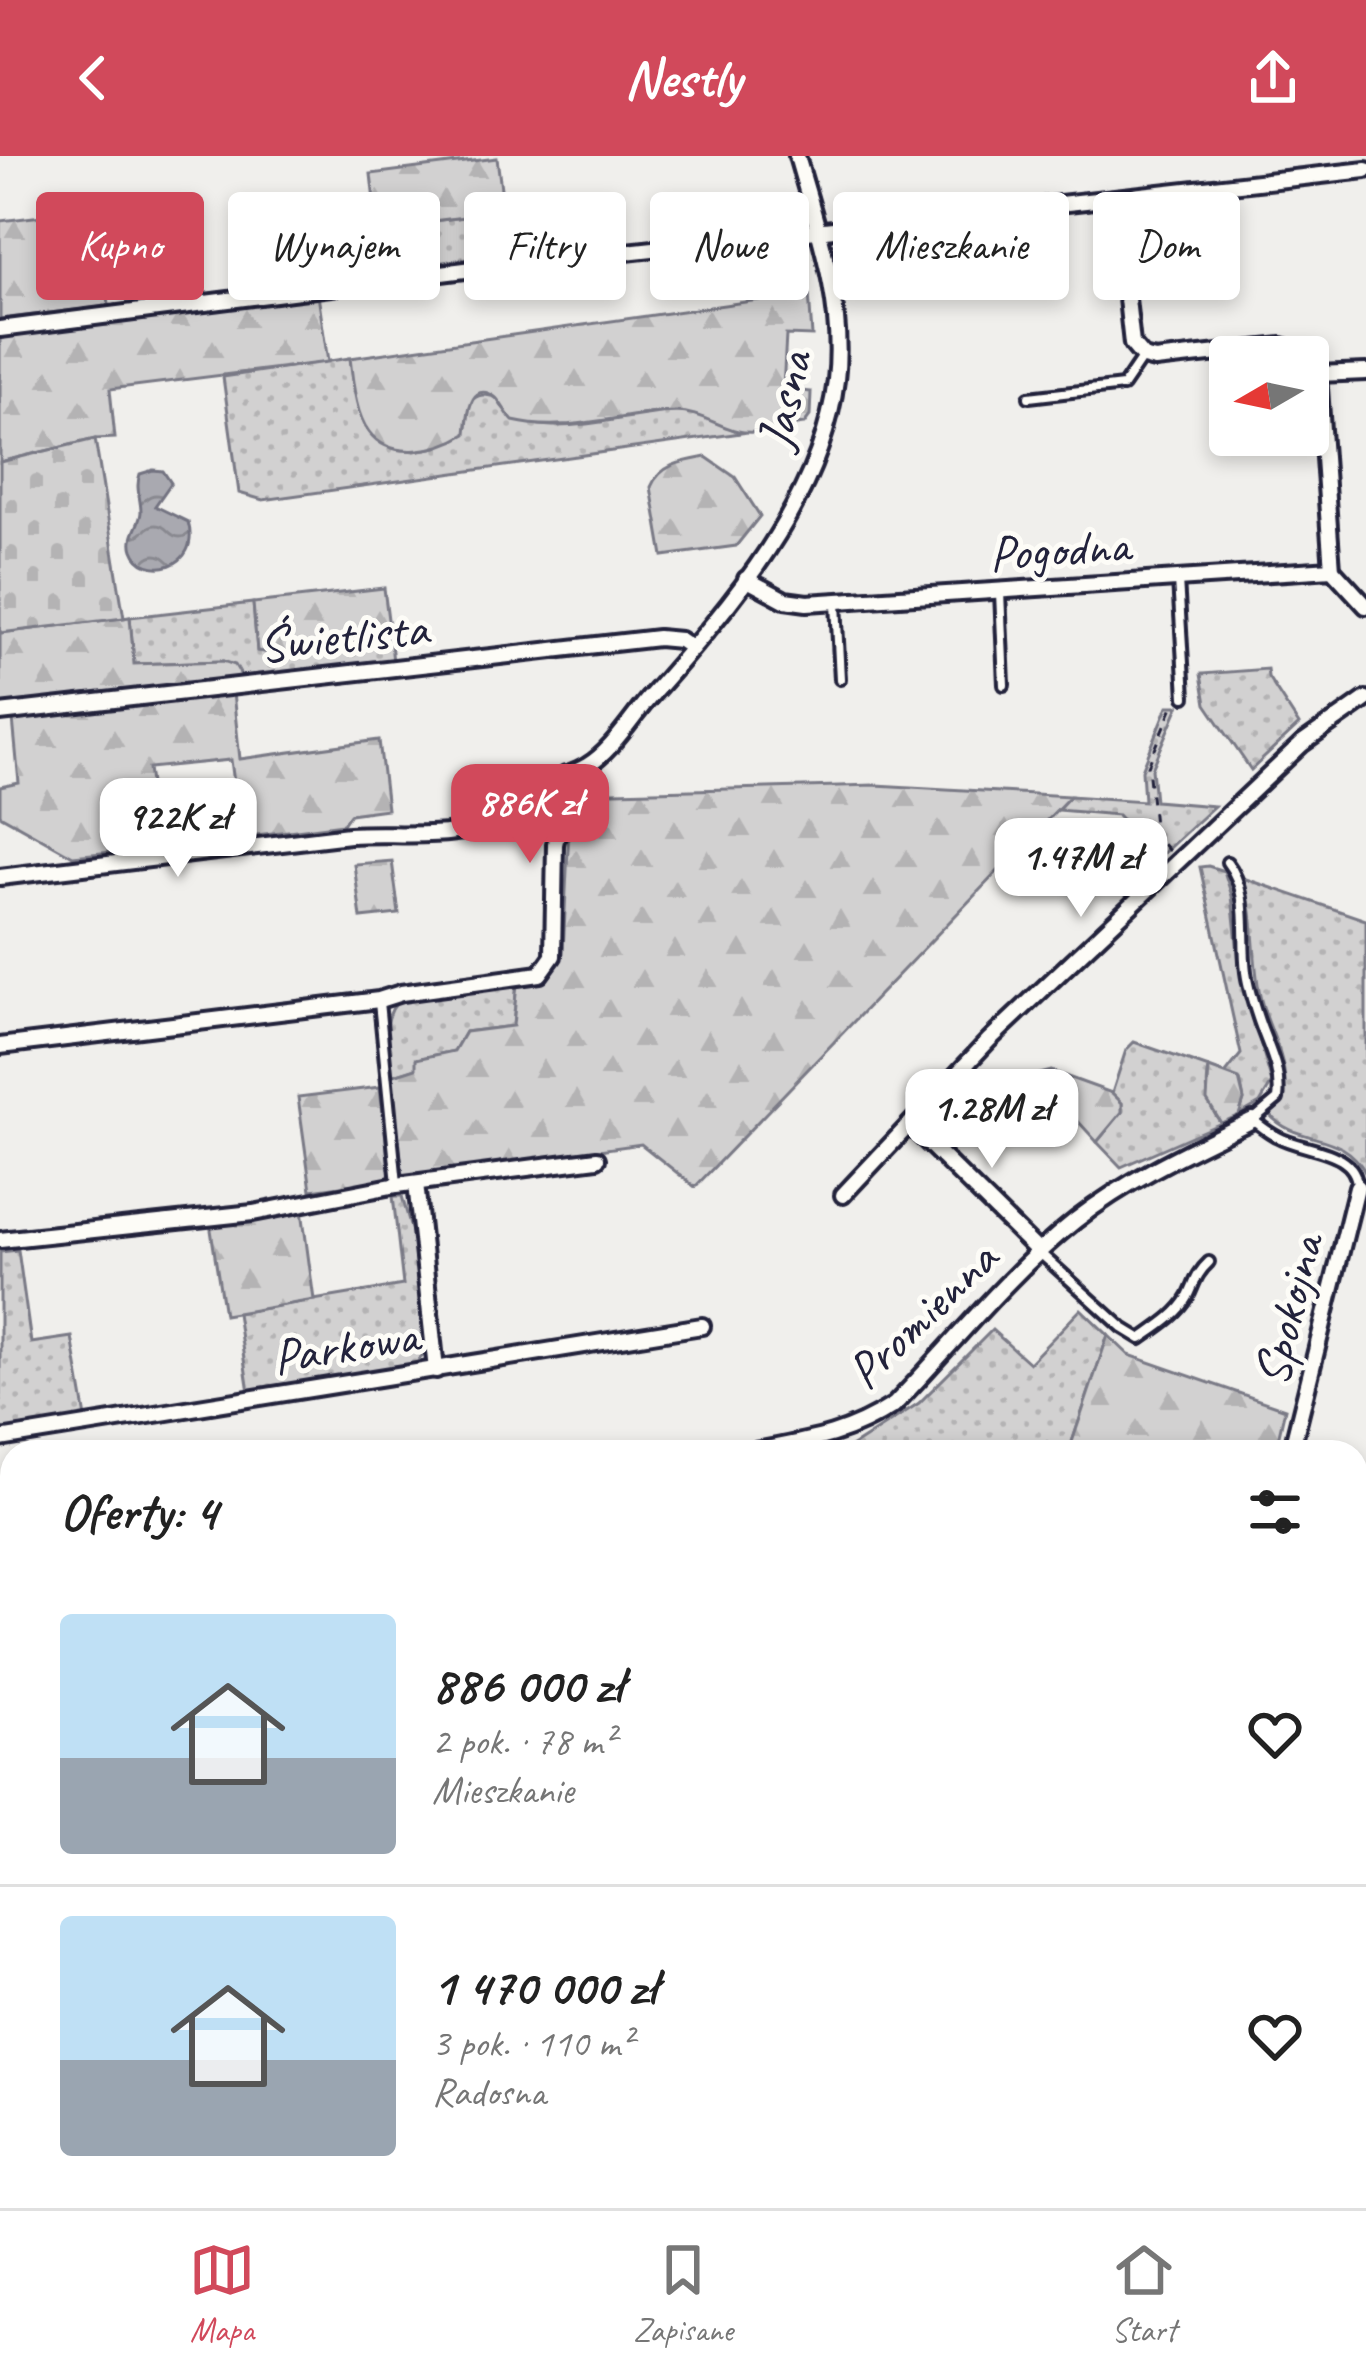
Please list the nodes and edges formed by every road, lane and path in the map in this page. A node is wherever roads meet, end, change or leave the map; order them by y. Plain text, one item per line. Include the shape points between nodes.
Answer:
1 (797, 156) edge
2 (1366, 170) edge
3 (1176, 192) edge
4 (1093, 202) edge
5 (818, 233) junction
6 (1127, 300) edge
7 (0, 329) edge
8 (1209, 354) edge
9 (1143, 356) junction
10 (1366, 372) edge
11 (1329, 374) edge
12 (1029, 398) dead end
13 (1324, 456) edge
14 (1332, 569) junction
15 (1178, 578) junction
16 (746, 579) junction
17 (1000, 592) junction
18 (836, 601) junction
19 (1366, 606) edge
20 (692, 648) junction
21 (839, 679) dead end
22 (1004, 685) dead end
23 (1185, 697) joint
24 (1366, 699) edge
25 (0, 713) edge
26 (566, 776) junction
27 (1178, 861) junction
28 (1227, 862) dead end
29 (0, 877) edge
30 (379, 1000) junction
31 (0, 1046) edge
32 (1252, 1120) junction
33 (910, 1126) junction
34 (597, 1160) dead end
35 (416, 1183) junction
36 (397, 1185) junction
37 (1358, 1186) joint
38 (843, 1195) dead end
39 (0, 1240) edge
40 (1039, 1252) junction
41 (1209, 1262) dead end
42 (703, 1326) dead end
43 (436, 1370) junction
44 (0, 1439) edge
45 (809, 1440) edge
46 (1294, 1440) edge

1 - 5 street, Jasna
2 - 3 street
4 - 5 street
5 - 7 street
5 - 16 street, Jasna via 836,307 836,383 821,448
6 - 9 street via 1132,344
8 - 9 street
9 - 12 lane via 1123,386
10 - 11 street
13 - 14 street
14 - 15 street, Pogodna
14 - 19 street
15 - 17 street, Pogodna
15 - 23 lane
16 - 18 street, Pogodna via 793,602
16 - 20 street, Jasna
17 - 18 street, Pogodna
17 - 22 lane
18 - 21 lane
20 - 25 street, Świetlista via 658,638
20 - 26 street, Jasna via 599,755
23 - 27 path via 1175,702 1148,766 1155,835
24 - 27 street via 1303,744
26 - 29 street, Jasna via 499,822
26 - 30 street via 547,970
27 - 33 street
28 - 32 lane via 1243,900 1256,1013 1280,1080 1278,1099
30 - 31 street
30 - 36 lane
32 - 37 lane via 1348,1163
32 - 40 street, Promienna via 1140,1175
33 - 38 street
33 - 40 street
34 - 35 street
35 - 36 street
35 - 43 street
36 - 39 street via 253,1213
37 - 46 street, Spokojna
40 - 41 lane via 1142,1339 1177,1312
40 - 45 street, Promienna via 894,1405 849,1432
42 - 43 street, Parkowa
43 - 44 street, Parkowa

